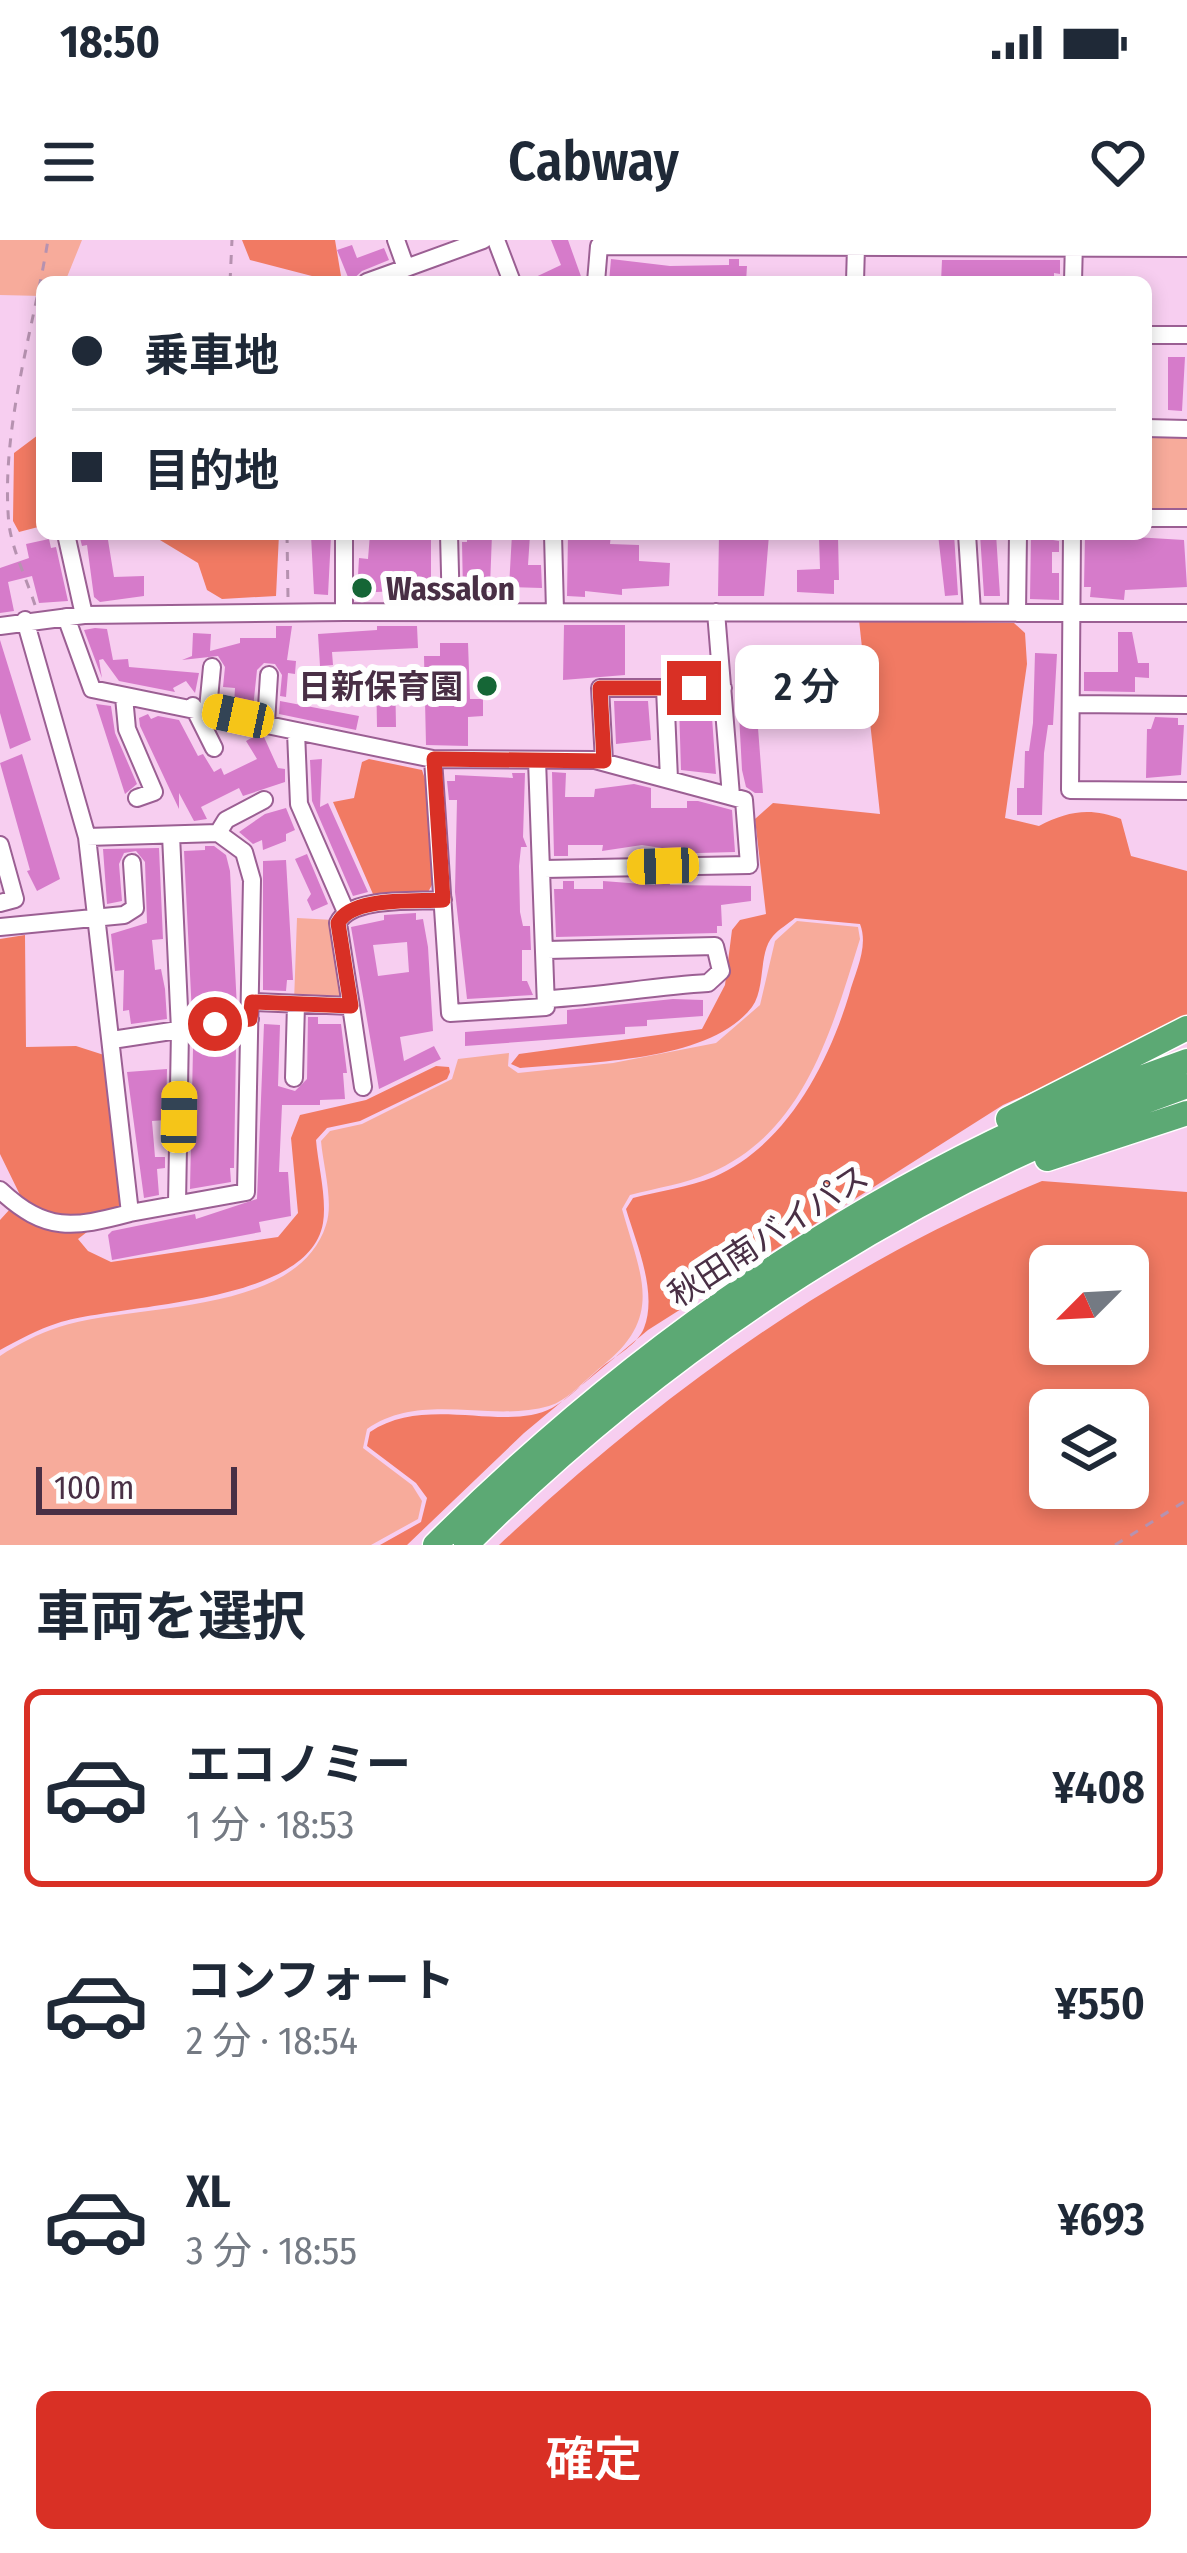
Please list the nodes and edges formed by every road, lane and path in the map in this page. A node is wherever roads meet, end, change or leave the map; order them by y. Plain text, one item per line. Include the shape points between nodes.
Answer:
1 (48, 240) edge
2 (232, 240) edge
3 (396, 240) edge
4 (483, 240) edge
5 (496, 240) edge
6 (598, 243) edge
7 (767, 243) edge
8 (916, 243) edge
9 (1074, 244) edge
10 (856, 245) junction
11 (1187, 248) edge
12 (406, 268) junction
13 (40, 276) edge
14 (230, 276) edge
15 (384, 276) edge
16 (510, 276) edge
17 (596, 276) edge
18 (855, 276) edge
19 (1073, 276) edge
20 (36, 292) edge
21 (1152, 335) edge
22 (1187, 335) edge
23 (1152, 428) edge
24 (1187, 429) edge
25 (1152, 518) edge
26 (1187, 518) edge
27 (67, 540) edge
28 (287, 540) edge
29 (344, 540) edge
30 (449, 540) edge
31 (554, 540) edge
32 (967, 540) edge
33 (1018, 540) edge
34 (1072, 540) edge
35 (555, 611) junction
36 (344, 612) junction
37 (451, 612) junction
38 (716, 612) junction
39 (972, 612) junction
40 (288, 613) junction
41 (1017, 613) junction
42 (1070, 613) junction
43 (1187, 613) edge
44 (75, 616) junction
45 (32, 619) junction
46 (0, 626) edge
47 (212, 667) dead end
48 (269, 675) dead end
49 (665, 688) junction
50 (723, 688) junction
51 (124, 697) junction
52 (1072, 704) junction
53 (1187, 705) edge
54 (200, 708) junction
55 (266, 723) junction
56 (296, 732) junction
57 (214, 748) dead end
58 (434, 759) junction
59 (537, 760) junction
60 (604, 761) junction
61 (669, 779) junction
62 (1187, 791) edge
63 (730, 796) junction
64 (137, 798) dead end
65 (264, 800) dead end
66 (218, 833) junction
67 (171, 835) junction
68 (87, 838) junction
69 (0, 845) edge
70 (132, 863) dead end
71 (544, 869) junction
72 (443, 900) junction
73 (0, 903) edge
74 (346, 912) junction
75 (97, 917) junction
76 (0, 927) edge
77 (547, 950) junction
78 (548, 999) junction
79 (296, 1004) junction
80 (351, 1006) junction
81 (251, 1011) junction
82 (1187, 1028) edge
83 (181, 1030) junction
84 (112, 1040) junction
85 (1187, 1061) edge
86 (294, 1078) dead end
87 (1187, 1085) edge
88 (363, 1088) dead end
89 (1187, 1113) edge
90 (0, 1190) edge
91 (177, 1204) junction
92 (130, 1214) junction
93 (870, 1219) junction
94 (1187, 1500) edge
95 (435, 1545) edge
96 (466, 1545) edge
97 (1115, 1545) edge

1 - 13 path
2 - 14 path
3 - 12 street
4 - 12 street
5 - 16 street
6 - 7 street
6 - 17 street
7 - 10 street
8 - 9 street
8 - 10 street
9 - 11 street
9 - 19 street
10 - 18 street
12 - 15 street
20 - 45 path via 9,460 9,526
21 - 22 street
23 - 24 street
25 - 26 street
27 - 44 street
28 - 40 path
29 - 36 street
30 - 37 street
31 - 35 street
32 - 39 street
33 - 41 street
34 - 42 street
35 - 37 street
35 - 38 street
36 - 37 street
36 - 40 street
38 - 39 street
38 - 50 street
39 - 41 street
40 - 44 street
41 - 42 street
42 - 43 street
42 - 52 street
44 - 45 street
44 - 51 street via 87,685
45 - 46 street
45 - 68 street
47 - 54 street
48 - 55 street
49 - 50 street
49 - 60 street via 597,690
49 - 61 street
50 - 63 street
51 - 54 street
51 - 64 street via 127,729 154,792
52 - 53 street
52 - 62 street via 1070,790
54 - 55 street
54 - 57 street
55 - 56 street
56 - 58 street
56 - 74 street via 299,804
58 - 59 street
58 - 72 street
59 - 60 street
59 - 71 street
60 - 61 street
61 - 63 street
63 - 71 street via 744,800 749,865
65 - 66 street
66 - 67 street
66 - 81 street via 244,852 252,880
67 - 68 street
67 - 83 street
68 - 75 street
69 - 73 street via 15,899
70 - 75 street via 135,908
71 - 77 street
72 - 74 street
72 - 78 street via 450,1013 546,1007
74 - 80 street via 338,923
75 - 76 street
75 - 84 street
77 - 78 street
77 - 78 street via 715,946 721,971 708,982
79 - 80 street
79 - 81 street
79 - 86 street
80 - 88 street
81 - 83 street
81 - 91 street via 249,1186
82 - 93 highway via 886,1187
83 - 84 street
83 - 91 street
84 - 92 street
85 - 93 highway, 秋田南バイパス via 1060,1111
87 - 93 highway, 秋田南バイパス
89 - 93 highway via 1065,1151 900,1225
90 - 92 street via 25,1214 72,1228
91 - 92 street
93 - 95 highway, 秋田南バイパス via 682,1329
93 - 96 highway, 秋田南バイパス via 593,1428
94 - 97 path

